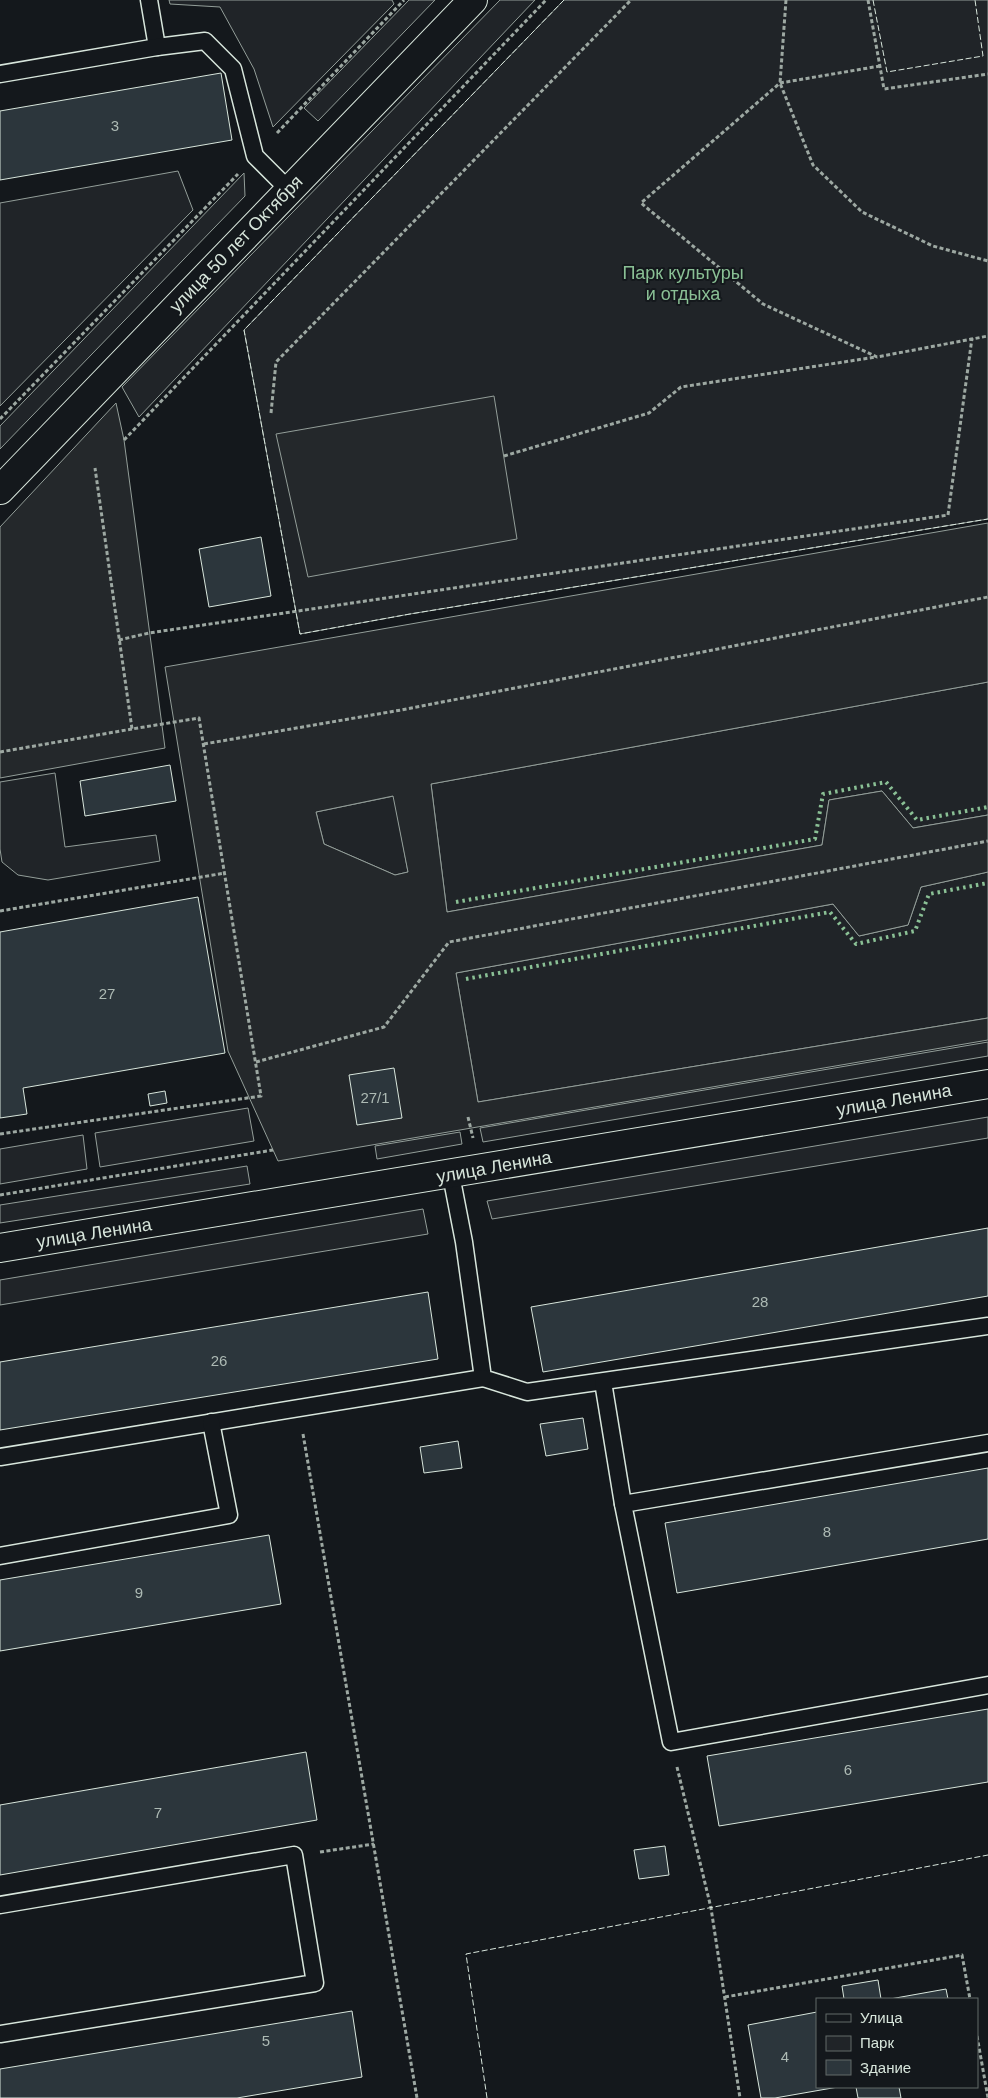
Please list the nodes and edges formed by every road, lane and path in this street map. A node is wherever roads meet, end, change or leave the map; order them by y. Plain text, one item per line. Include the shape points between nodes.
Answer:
1 (149, 0) edge
2 (473, 0) edge
3 (546, 0) edge
4 (631, 0) edge
5 (786, 0) edge
6 (868, 0) edge
7 (402, 1) edge
8 (157, 47) junction
9 (880, 66) junction
10 (0, 74) edge
11 (988, 74) edge
12 (780, 82) junction
13 (255, 156) junction
14 (288, 189) junction
15 (988, 260) edge
16 (988, 336) edge
17 (972, 338) junction
18 (877, 357) junction
19 (271, 413) dead end
20 (0, 419) edge
21 (124, 440) dead end
22 (504, 456) dead end
23 (96, 468) dead end
24 (0, 490) edge
25 (988, 597) edge
26 (119, 640) junction
27 (132, 729) junction
28 (204, 744) junction
29 (0, 752) edge
30 (988, 840) edge
31 (225, 873) junction
32 (0, 911) edge
33 (256, 1062) junction
34 (988, 1084) edge
35 (468, 1117) dead end
36 (0, 1134) edge
37 (474, 1144) dead end
38 (273, 1150) dead end
39 (451, 1174) junction
40 (0, 1195) edge
41 (0, 1248) edge
42 (988, 1326) edge
43 (483, 1378) junction
44 (604, 1382) junction
45 (299, 1409) junction
46 (211, 1422) junction
47 (988, 1443) edge
48 (0, 1457) edge
49 (623, 1504) junction
50 (0, 1556) edge
51 (988, 1685) edge
52 (671, 1742) junction
53 (374, 1844) junction
54 (294, 1855) junction
55 (0, 1905) edge
56 (725, 1996) junction
57 (970, 1998) edge
58 (0, 2034) edge
59 (978, 2042) edge
60 (417, 2098) edge
61 (740, 2098) edge
62 (988, 2098) edge

1 - 8 lane
2 - 14 street, улица 50 лет Октября
3 - 21 path
4 - 19 path via 276,362
5 - 12 path
6 - 9 path
7 - 13 path
8 - 10 lane
8 - 13 lane via 205,41 233,69
9 - 11 path via 884,89
9 - 12 path
12 - 15 path via 813,165 862,212 933,246
12 - 18 path via 641,203 763,304
13 - 14 lane
13 - 20 path
14 - 24 street, улица 50 лет Октября
16 - 17 path
17 - 18 path
17 - 26 path via 948,515
18 - 22 path via 681,387 649,413
23 - 26 path
25 - 28 path via 401,710
26 - 27 path
27 - 28 path via 199,718
27 - 29 path
28 - 31 path
30 - 33 path via 449,942 384,1027
31 - 32 path
31 - 33 path
33 - 36 path via 261,1096
34 - 39 street, улица Ленина
35 - 37 path
38 - 40 path
39 - 41 street, улица Ленина
39 - 43 lane
42 - 44 lane
43 - 44 lane via 527,1392
43 - 45 lane
44 - 49 lane
45 - 46 lane
45 - 53 path
46 - 48 lane
46 - 50 lane via 229,1515
47 - 49 lane
49 - 52 lane
51 - 52 lane
52 - 56 path via 711,1908
53 - 54 path
53 - 60 path
54 - 55 lane
54 - 58 lane via 315,1983
56 - 57 path via 962,1955
56 - 61 path
59 - 62 path

